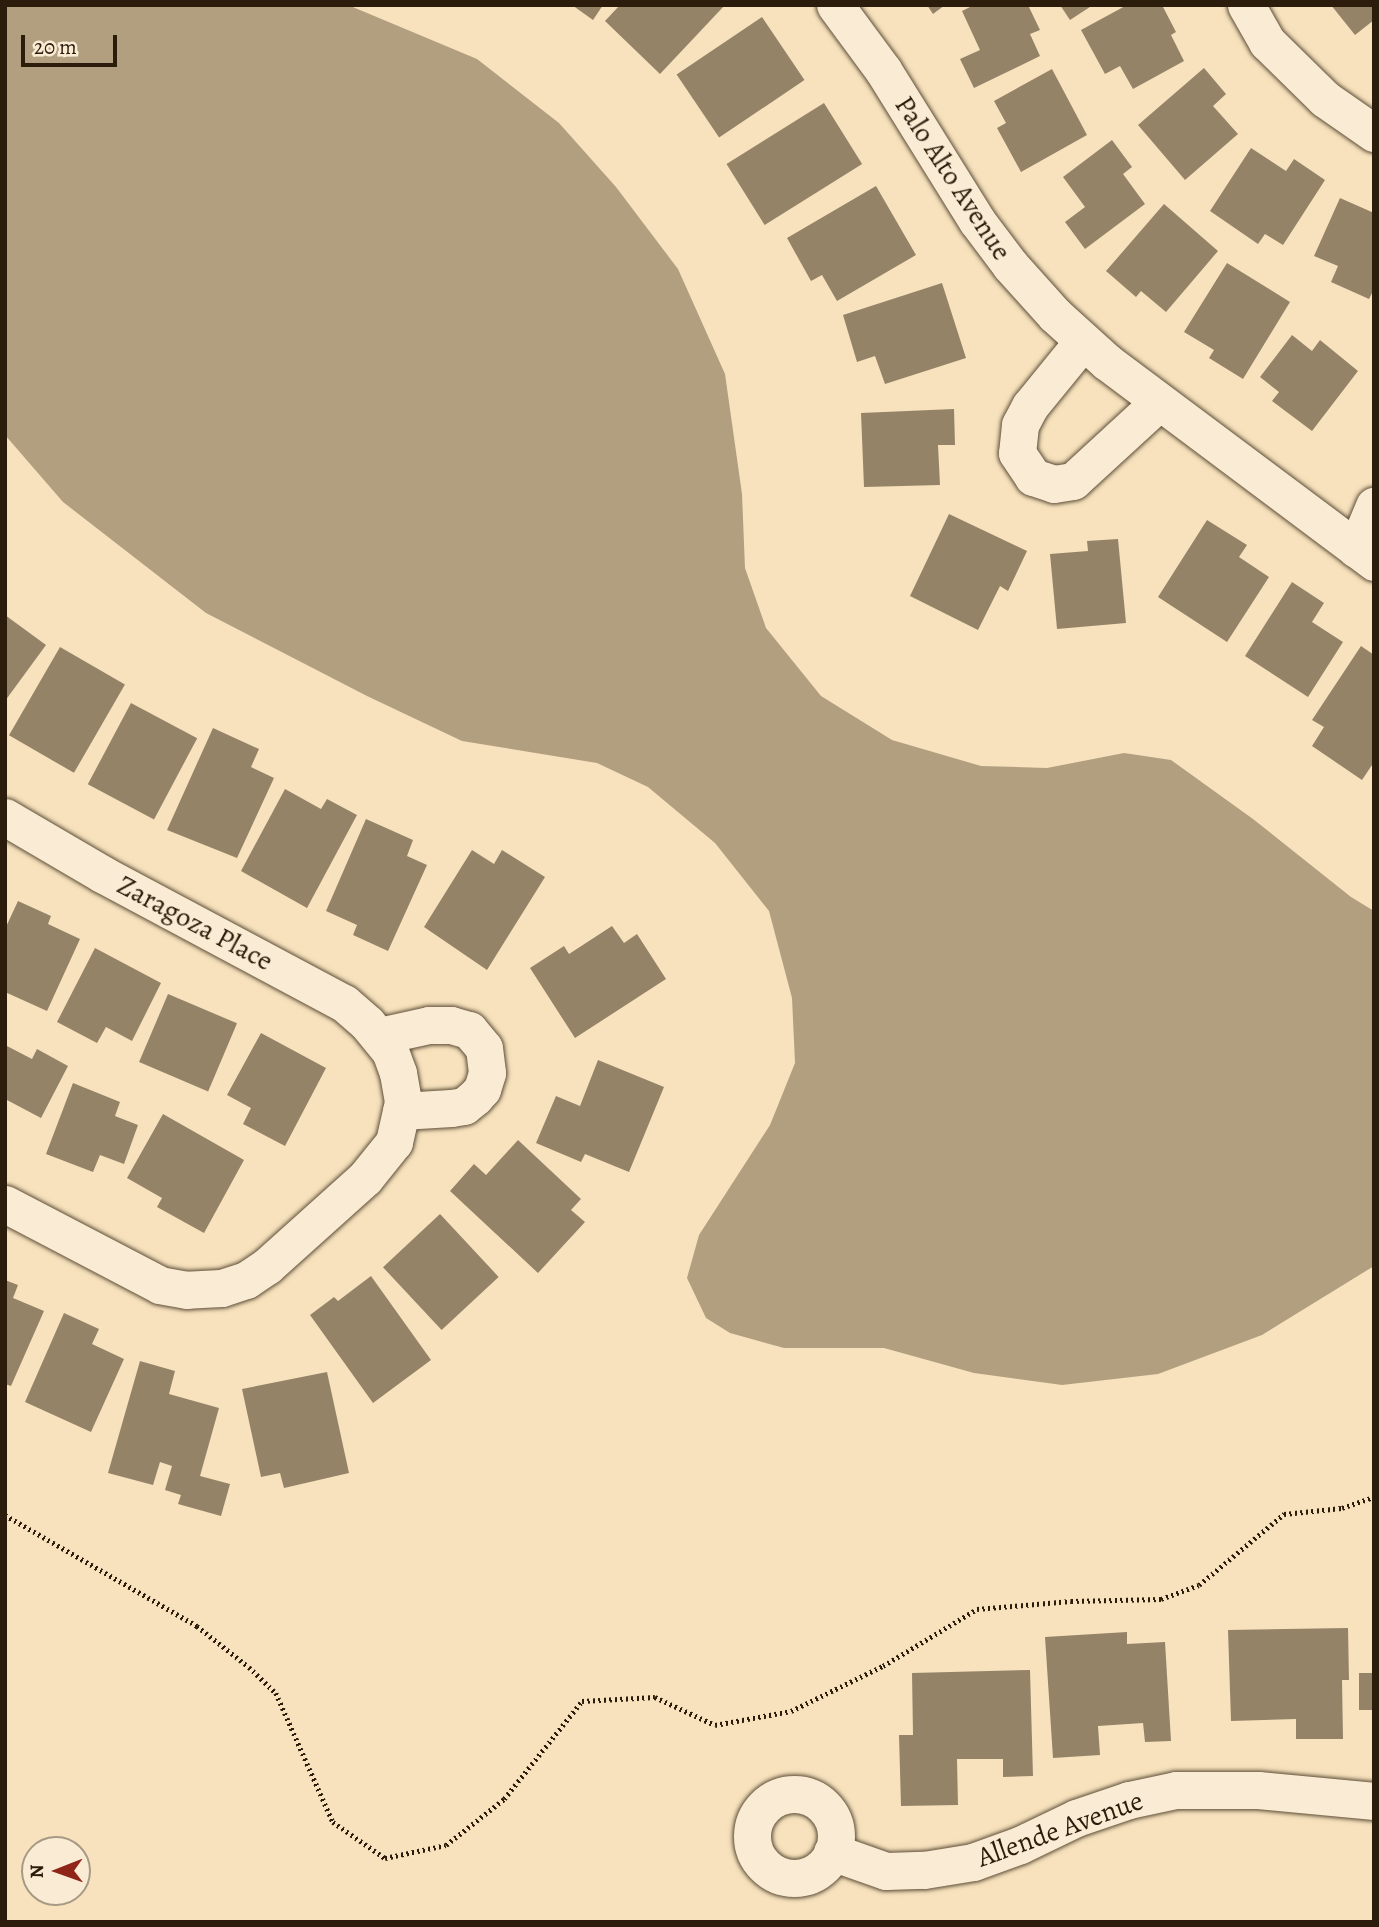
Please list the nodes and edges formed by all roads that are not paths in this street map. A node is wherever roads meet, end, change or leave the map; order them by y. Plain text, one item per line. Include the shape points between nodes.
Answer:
1 (835, 5) edge
2 (1246, 5) edge
3 (1374, 133) edge
4 (1083, 341) junction
5 (1159, 402) junction
6 (1374, 506) edge
7 (1365, 555) edge
8 (5, 817) edge
9 (379, 1036) junction
10 (401, 1111) junction
11 (5, 1204) edge
12 (1374, 1801) edge
13 (832, 1852) dead end

1 - 4 street, Palo Alto Avenue via 883,70 977,221 1010,265
2 - 3 street via 1267,42 1325,99
4 - 5 street, Palo Alto Avenue
4 - 5 street via 1020,425 1017,453 1033,477 1054,484 1073,481
5 - 7 street, Palo Alto Avenue
6 - 7 street
8 - 9 street, Zaragoza Place via 327,993
9 - 10 street, Zaragoza Place via 398,1073
9 - 10 street via 451,1025 477,1037 487,1062 482,1089 464,1105
10 - 11 street via 394,1142 365,1178 267,1266 246,1280 221,1288 187,1290 160,1285
12 - 13 street, Allende Avenue via 1258,1790 1175,1790 1076,1818 972,1863 886,1871

